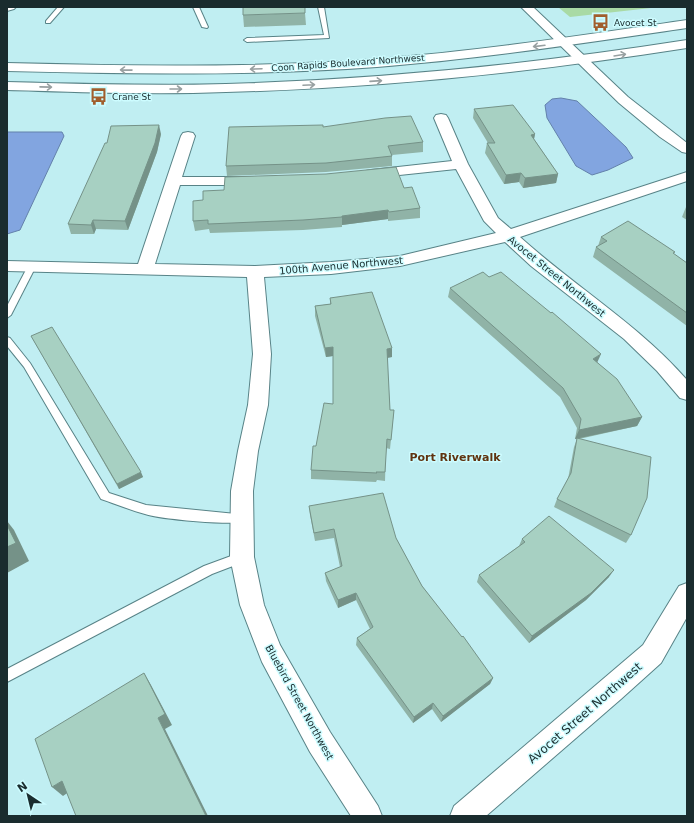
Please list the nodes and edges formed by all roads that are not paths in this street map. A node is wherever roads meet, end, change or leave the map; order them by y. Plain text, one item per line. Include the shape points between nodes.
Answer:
1 (61, 7) edge
2 (196, 7) edge
3 (321, 7) edge
4 (526, 7) edge
5 (48, 22) dead end
6 (687, 24) edge
7 (205, 26) dead end
8 (247, 40) dead end
9 (564, 42) junction
10 (687, 44) edge
11 (582, 60) junction
12 (7, 67) edge
13 (7, 86) edge
14 (441, 118) dead end
15 (188, 136) dead end
16 (687, 148) edge
17 (461, 164) junction
18 (357, 175) edge
19 (687, 176) edge
20 (174, 181) junction
21 (268, 181) edge
22 (507, 236) junction
23 (7, 266) edge
24 (32, 266) junction
25 (145, 269) junction
26 (255, 272) junction
27 (7, 315) edge
28 (7, 340) edge
29 (687, 393) edge
30 (242, 518) junction
31 (242, 557) junction
32 (687, 594) edge
33 (7, 676) edge
34 (368, 816) edge
35 (464, 816) edge

1 - 5 lane
2 - 7 lane
3 - 8 lane via 327,37
4 - 9 street
6 - 9 main road, Coon Rapids Boulevard Northwest
9 - 11 street
9 -> 12 main road, Coon Rapids Boulevard Northwest via 432,58 315,66 184,70
11 -> 10 main road, Coon Rapids Boulevard Northwest
13 -> 11 main road, Coon Rapids Boulevard Northwest via 192,89 330,84 410,79
11 - 16 street via 641,115 664,134
14 - 17 street, Avocet Street Northwest
15 - 20 street
17 - 18 street
17 - 22 street, Avocet Street Northwest via 492,221
19 - 22 street, 100th Avenue Northwest
20 - 21 street
20 - 25 street
22 - 26 street, 100th Avenue Northwest via 400,262
22 - 29 street, Avocet Street Northwest via 630,334 664,366
23 - 24 street, 100th Avenue Northwest
24 - 25 street, 100th Avenue Northwest
24 - 27 lane
25 - 26 street, 100th Avenue Northwest
26 - 30 street, Bluebird Street Northwest via 262,354 258,404 242,491
28 - 30 lane via 27,365 105,496 146,510
30 - 31 street, Bluebird Street Northwest
31 - 33 lane via 208,570
31 - 34 street, Bluebird Street Northwest via 252,605 271,653 320,742
32 - 35 street, Avocet Street Northwest via 652,654

